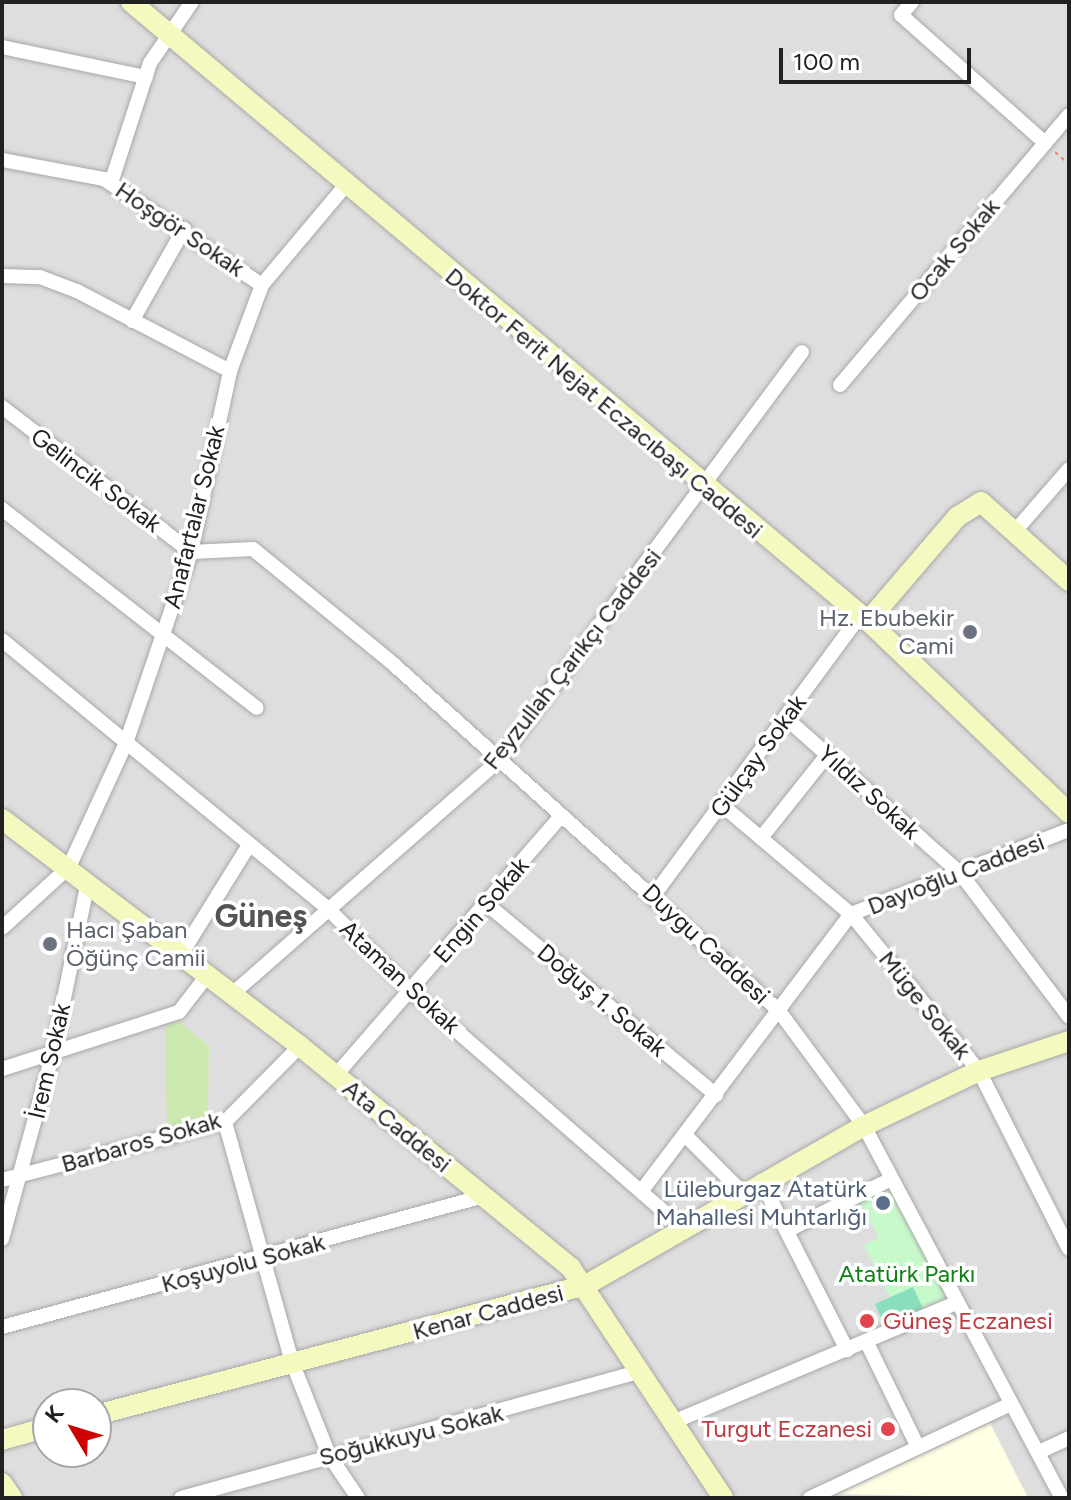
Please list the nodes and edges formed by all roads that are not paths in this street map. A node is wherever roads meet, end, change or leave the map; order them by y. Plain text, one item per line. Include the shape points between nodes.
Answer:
1 (131, 2) edge
2 (192, 2) edge
3 (912, 2) edge
4 (166, 33) junction
5 (2, 47) edge
6 (146, 77) junction
7 (1069, 115) edge
8 (1045, 143) junction
9 (2, 160) edge
10 (111, 183) junction
11 (346, 185) junction
12 (184, 229) junction
13 (2, 276) edge
14 (262, 285) junction
15 (132, 321) junction
16 (802, 352) dead end
17 (230, 371) junction
18 (840, 385) dead end
19 (2, 407) edge
20 (1069, 469) edge
21 (703, 489) junction
22 (2, 509) edge
23 (1015, 531) junction
24 (191, 552) junction
25 (1069, 581) edge
26 (864, 618) junction
27 (161, 639) junction
28 (2, 640) edge
29 (257, 708) dead end
30 (787, 719) junction
31 (126, 743) junction
32 (827, 755) junction
33 (499, 760) junction
34 (723, 806) junction
35 (1069, 813) edge
36 (561, 816) junction
37 (2, 819) edge
38 (1069, 830) edge
39 (761, 838) junction
40 (249, 845) junction
41 (69, 867) junction
42 (961, 874) junction
43 (88, 882) junction
44 (654, 895) junction
45 (488, 905) junction
46 (326, 907) junction
47 (851, 914) junction
48 (2, 928) edge
49 (180, 956) junction
50 (206, 977) junction
51 (411, 991) junction
52 (231, 995) junction
53 (779, 1011) junction
54 (1069, 1017) edge
55 (1069, 1041) edge
56 (300, 1046) junction
57 (53, 1052) junction
58 (2, 1069) edge
59 (979, 1071) junction
60 (336, 1075) junction
61 (716, 1095) junction
62 (225, 1122) junction
63 (864, 1126) junction
64 (685, 1135) junction
65 (21, 1175) junction
66 (891, 1179) junction
67 (2, 1180) edge
68 (761, 1181) junction
69 (643, 1189) junction
70 (741, 1191) junction
71 (483, 1196) junction
72 (682, 1227) junction
73 (788, 1230) junction
74 (2, 1239) edge
75 (1069, 1249) edge
76 (261, 1259) junction
77 (586, 1285) junction
78 (956, 1303) junction
79 (2, 1327) edge
80 (867, 1343) junction
81 (847, 1350) junction
82 (292, 1362) junction
83 (641, 1371) junction
84 (1011, 1404) junction
85 (112, 1411) edge
86 (673, 1422) junction
87 (32, 1432) edge
88 (1069, 1438) edge
89 (2, 1440) edge
90 (918, 1447) junction
91 (1039, 1452) junction
92 (329, 1455) junction
93 (2, 1483) edge
94 (1061, 1497) edge
95 (12, 1498) edge
96 (181, 1498) edge
97 (358, 1498) edge
98 (723, 1498) edge
99 (810, 1498) edge

1 - 4 main road, Doktor Ferit Nejat Eczacıbaşı Caddesi
2 - 4 street
3 - 8 street via 901,15
4 - 6 street
4 - 11 main road, Doktor Ferit Nejat Eczacıbaşı Caddesi
5 - 6 street
6 - 10 street
7 - 8 street, Ocak Sokak
8 - 18 street, Ocak Sokak
9 - 10 street, Hoşgör Sokak
10 - 12 street, Hoşgör Sokak
11 - 14 street, Anafartalar Sokak
11 - 21 main road, Doktor Ferit Nejat Eczacıbaşı Caddesi
12 - 14 street, Hoşgör Sokak
12 - 15 street
13 - 15 street via 40,277
14 - 17 street, Anafartalar Sokak
15 - 17 street
16 - 21 street, Feyzullah Çarıkçı Caddesi
17 - 24 street, Anafartalar Sokak
19 - 24 street, Gelincik Sokak
20 - 23 street
21 - 26 main road, Doktor Ferit Nejat Eczacıbaşı Caddesi
21 - 33 street, Feyzullah Çarıkçı Caddesi
22 - 27 street
23 - 25 main road
23 - 26 main road, Gülçay Sokak via 981,502 957,517
24 - 27 street, Anafartalar Sokak
24 - 33 street, Duygu Caddesi via 253,549
26 - 30 street, Gülçay Sokak
26 - 35 main road, Doktor Ferit Nejat Eczacıbaşı Caddesi
27 - 29 street
27 - 31 street, Anafartalar Sokak
28 - 31 street, Ataman Sokak
30 - 32 street, Yıldız Sokak
30 - 34 street, Gülçay Sokak
31 - 40 street, Ataman Sokak
31 - 41 street, Anafartalar Sokak
32 - 39 street
32 - 42 street, Yıldız Sokak
33 - 36 street, Duygu Caddesi
33 - 46 street, Feyzullah Çarıkçı Caddesi
34 - 39 street, Müge Sokak
34 - 44 street, Gülçay Sokak
36 - 44 street, Duygu Caddesi
36 - 45 street, Engin Sokak
37 - 41 main road, Ata Caddesi
38 - 42 street, Dayıoğlu Caddesi
39 - 47 street, Müge Sokak
40 - 46 street, Ataman Sokak
40 - 49 street
41 - 43 main road, Ata Caddesi
41 - 48 street
42 - 47 street, Dayıoğlu Caddesi
42 - 54 street, Yıldız Sokak
43 - 49 main road, Ata Caddesi
43 - 57 street, İrem Sokak
44 - 53 street, Duygu Caddesi
45 - 51 street, Engin Sokak
45 - 61 street, Doğuş 1. Sokak
46 - 51 street, Ataman Sokak
46 - 52 street, Feyzullah Çarıkçı Caddesi
47 - 53 street, Dayıoğlu Caddesi
47 - 59 street, Müge Sokak
49 - 50 main road, Ata Caddesi
50 - 52 main road, Ata Caddesi
50 - 57 street via 179,1012
51 - 60 street, Engin Sokak
51 - 69 street, Ataman Sokak
52 - 56 main road, Ata Caddesi
53 - 61 street, Dayıoğlu Caddesi
53 - 63 street, Duygu Caddesi
55 - 59 main road, Kenar Caddesi
56 - 60 main road, Ata Caddesi
56 - 62 street, Barbaros Sokak
57 - 58 street
57 - 65 street, İrem Sokak
59 - 63 main road, Kenar Caddesi
59 - 75 street, Müge Sokak
60 - 71 main road, Ata Caddesi
61 - 64 street, Dayıoğlu Caddesi
62 - 65 street, Barbaros Sokak
62 - 76 street
63 - 66 street, Duygu Caddesi
63 - 68 main road, Kenar Caddesi
64 - 69 street, Dayıoğlu Caddesi
64 - 70 street
65 - 67 street, Barbaros Sokak
65 - 74 street, İrem Sokak
66 - 73 street
66 - 78 street, Duygu Caddesi
68 - 70 main road, Kenar Caddesi
68 - 73 street
69 - 72 street, Ataman Sokak
70 - 72 main road, Kenar Caddesi
71 - 76 street, Koşuyolu Sokak
71 - 77 main road, Ata Caddesi
72 - 77 main road, Kenar Caddesi
73 - 81 street
76 - 79 street, Koşuyolu Sokak
76 - 82 street
77 - 82 main road, Kenar Caddesi
77 - 83 main road, Ata Caddesi
78 - 80 street
78 - 84 street, Duygu Caddesi
80 - 81 street
80 - 90 street
81 - 86 street
82 - 85 main road, Kenar Caddesi
82 - 92 street
83 - 86 main road, Ata Caddesi
83 - 92 street, Soğukkuyu Sokak via 381,1447
84 - 90 street
84 - 91 street, Duygu Caddesi
86 - 98 main road, Ata Caddesi
87 - 89 main road
88 - 91 street
90 - 99 street
91 - 94 street, Duygu Caddesi
92 - 96 street, Soğukkuyu Sokak
92 - 97 street
93 - 95 main road

